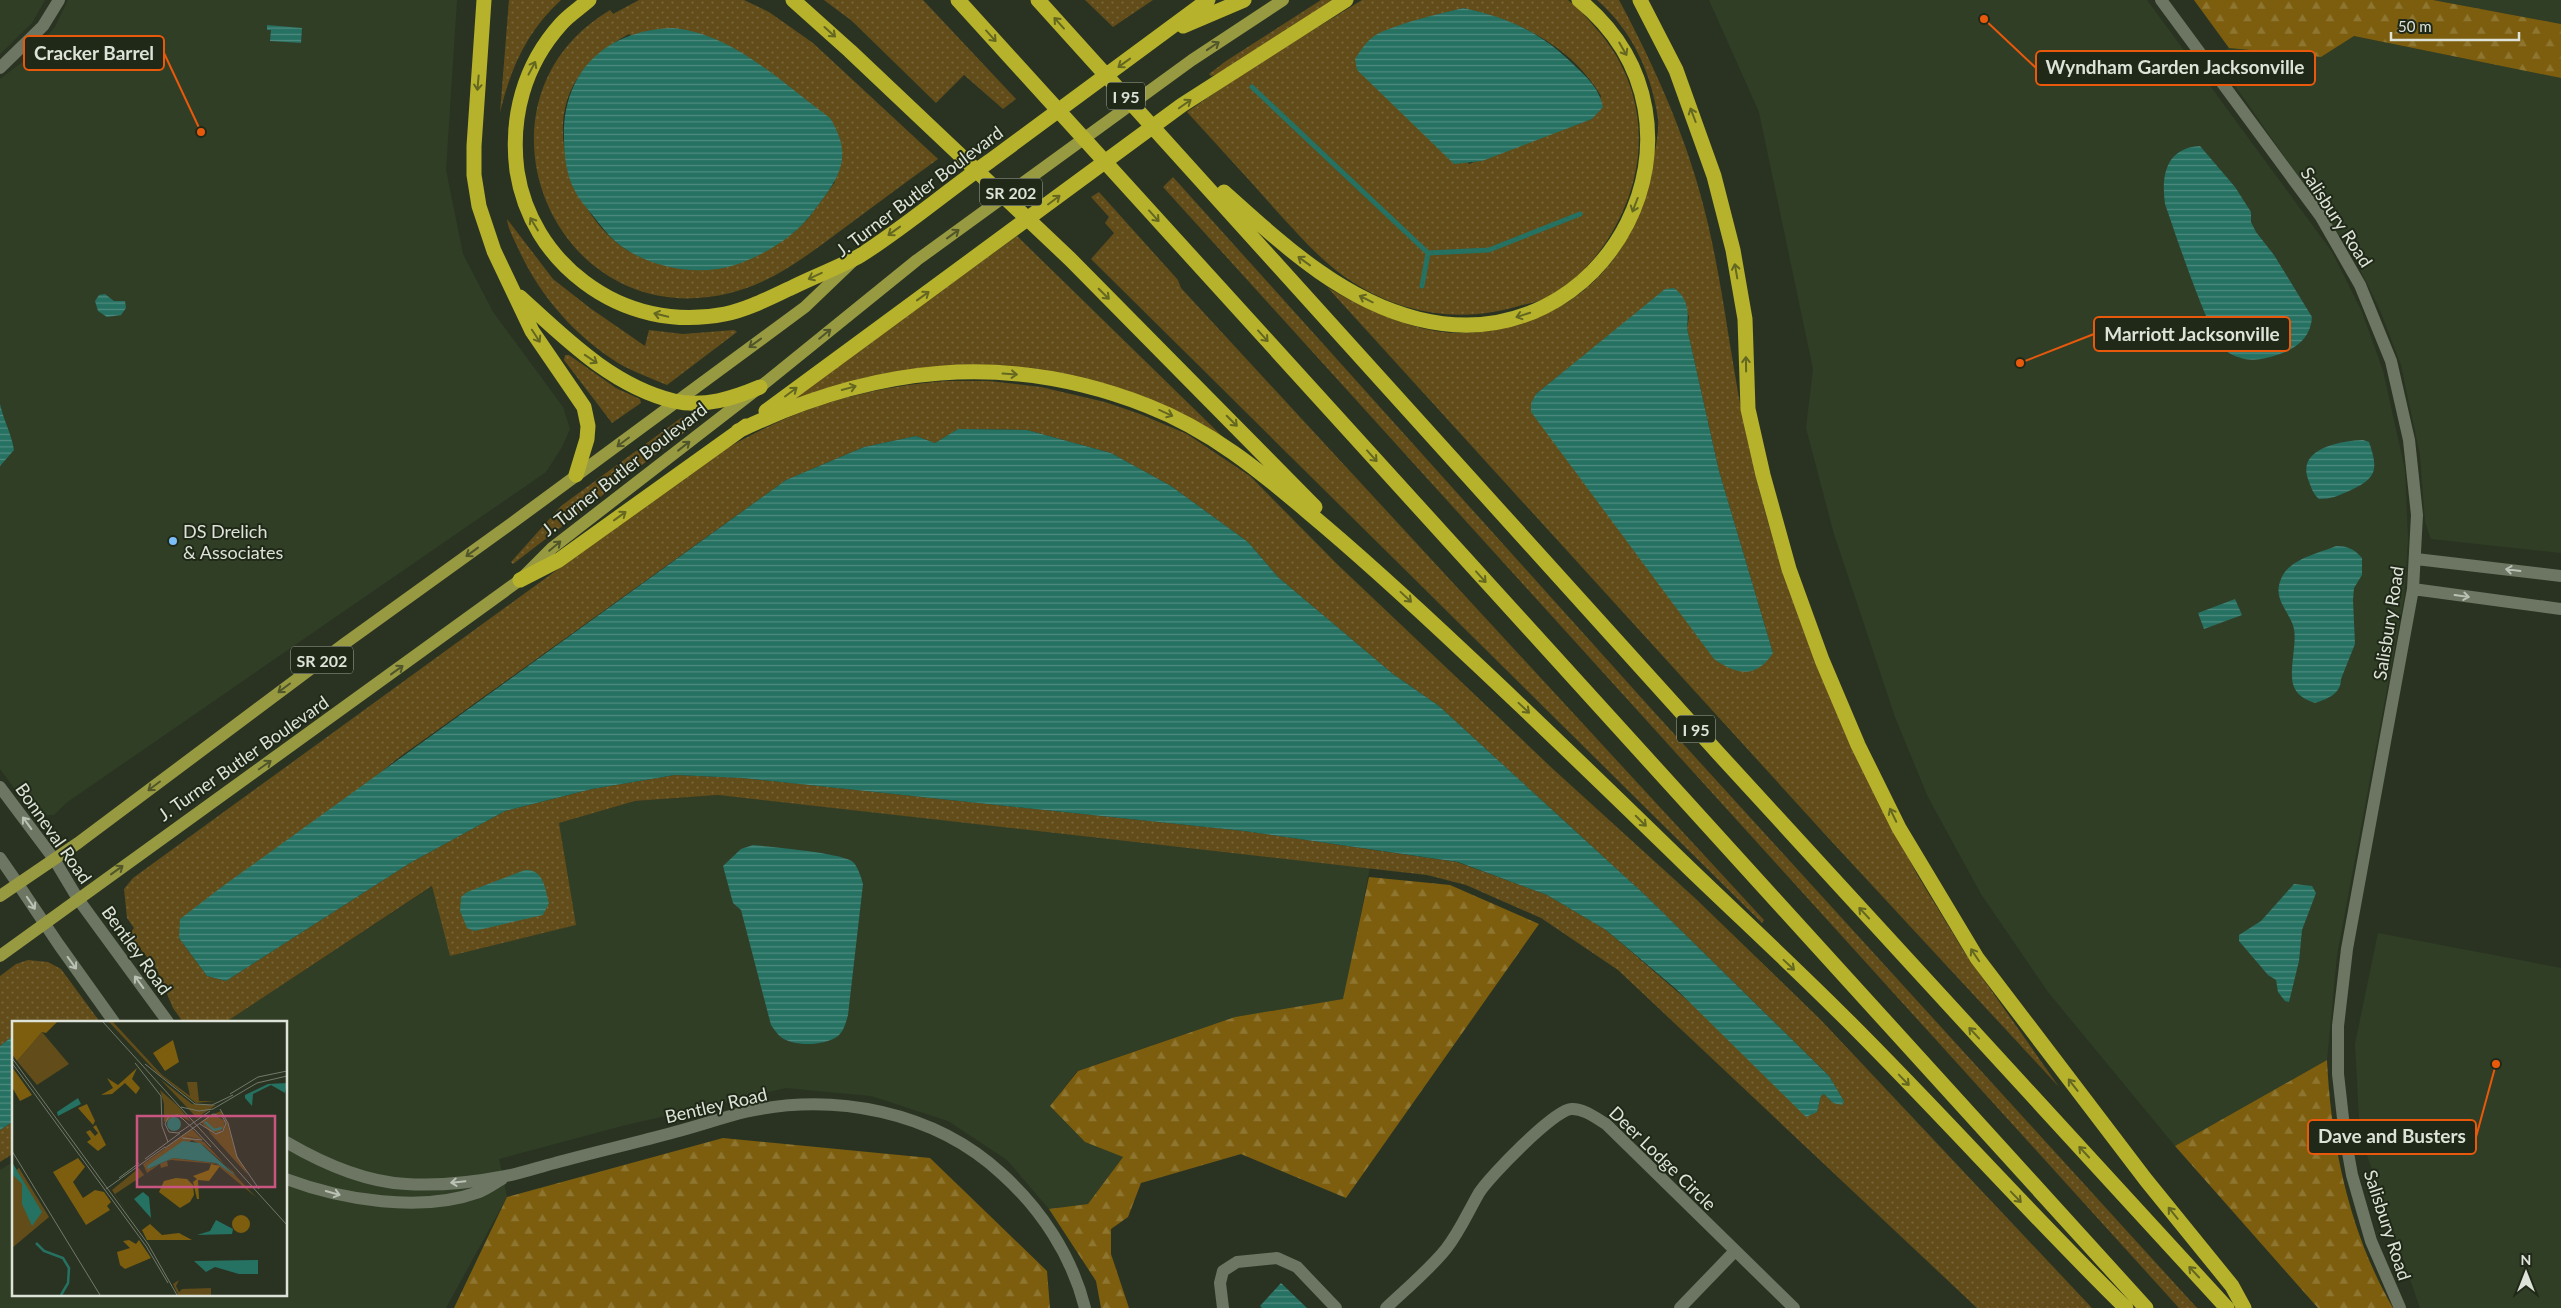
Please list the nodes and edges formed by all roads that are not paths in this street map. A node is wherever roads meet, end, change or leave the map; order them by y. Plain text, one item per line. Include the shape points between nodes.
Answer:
1 (59, 0) edge
2 (484, 0) edge
3 (590, 0) edge
4 (793, 0) edge
5 (958, 0) edge
6 (1038, 0) edge
7 (1208, 0) edge
8 (1244, 0) edge
9 (1283, 0) edge
10 (1346, 0) edge
11 (1579, 0) edge
12 (1640, 0) edge
13 (2161, 0) edge
14 (1163, 34) junction
15 (0, 68) edge
16 (1170, 145) junction
17 (859, 256) junction
18 (515, 292) junction
19 (760, 387) junction
20 (675, 401) junction
21 (738, 431) junction
22 (576, 475) junction
23 (2416, 559) junction
24 (1370, 564) junction
25 (2561, 576) edge
26 (520, 580) junction
27 (2413, 589) junction
28 (2561, 609) edge
29 (0, 786) edge
30 (0, 858) edge
31 (54, 859) junction
32 (18, 884) junction
33 (0, 896) edge
34 (78, 900) junction
35 (45, 923) junction
36 (0, 956) edge
37 (113, 1021) edge
38 (167, 1021) edge
39 (288, 1143) edge
40 (506, 1176) junction
41 (288, 1180) edge
42 (1734, 1251) junction
43 (1085, 1308) edge
44 (1223, 1308) edge
45 (1336, 1308) edge
46 (1386, 1308) edge
47 (1680, 1308) edge
48 (1794, 1308) edge
49 (2126, 1308) edge
50 (2146, 1308) edge
51 (2227, 1308) edge
52 (2244, 1308) edge
53 (2400, 1308) edge

1 - 15 street via 43,26
2 -> 18 highway via 474,175 479,206 494,251
17 -> 3 highway via 759,304 726,314 698,317 668,317 630,308 602,295 574,275 550,249 530,217 519,184 514,150 516,115 525,82 542,50 562,22
4 -> 24 highway via 1070,259 1256,444
5 -> 50 highway
16 -> 6 highway, I 95
7 - 14 highway, SR 202
8 - 14 highway
19 -> 9 main road, J. Turner Butler Boulevard / SR 202 via 917,260 1192,60
21 -> 10 highway via 1182,106
11 -> 16 highway via 1606,26 1631,63 1644,107 1647,153 1636,204 1599,267 1564,297 1534,311 1495,322 1463,324 1418,319 1384,308 1344,288 1289,250
52 -> 12 highway via 2232,1286 2140,1172 1977,958 1899,828 1858,745 1789,569 1763,474 1748,409 1745,319 1733,250 1714,176 1676,70
13 - 23 street, Salisbury Road via 2321,217 2367,300 2391,361 2409,440 2416,505
14 -> 17 highway, J. Turner Butler Boulevard / SR 202
51 -> 16 highway, I 95 via 1719,754
17 -> 20 main road, J. Turner Butler Boulevard / SR 202 via 805,307
18 -> 20 highway via 585,356 611,373
18 -> 22 highway via 532,331 584,407 587,439
19 - 20 highway via 736,397 709,402
26 -> 19 main road, J. Turner Butler Boulevard / SR 202 via 552,548
20 -> 22 main road, J. Turner Butler Boulevard / SR 202
21 -> 24 highway via 798,404 848,388 896,378 968,372 1060,380 1109,392 1184,421 1257,469
26 -> 21 highway via 559,560
22 -> 31 main road, J. Turner Butler Boulevard / SR 202
25 -> 23 street
23 - 27 street, Salisbury Road
24 -> 49 highway via 1570,750 1844,1017
34 -> 26 main road, J. Turner Butler Boulevard / SR 202
27 -> 28 street
27 - 53 street, Salisbury Road via 2348,949 2338,1026 2338,1074 2352,1175 2372,1241
31 -> 29 street, Bonneval Road
30 - 32 street
31 - 32 main road, J. Turner Butler Boulevard / SR 202
31 - 34 street, Bonneval Road
32 - 33 main road, J. Turner Butler Boulevard / SR 202
32 -> 35 street
34 - 35 main road, J. Turner Butler Boulevard / SR 202
38 -> 34 street, Bentley Road
35 - 36 main road, J. Turner Butler Boulevard / SR 202
35 -> 37 street
40 -> 39 street, Bentley Road via 405,1184 359,1176
41 -> 40 street, Bentley Road via 341,1196 419,1202 480,1192
40 - 43 street, Bentley Road via 746,1112 804,1104 842,1105 897,1116 957,1141 984,1158 1020,1191 1041,1215 1069,1263
42 - 46 street, Deer Lodge Circle via 1606,1124 1571,1108 1552,1117 1499,1170 1480,1192 1445,1250
42 - 47 street
42 - 48 street, Deer Lodge Circle
44 - 45 street via 1220,1283 1223,1271 1238,1262 1277,1258 1296,1267

